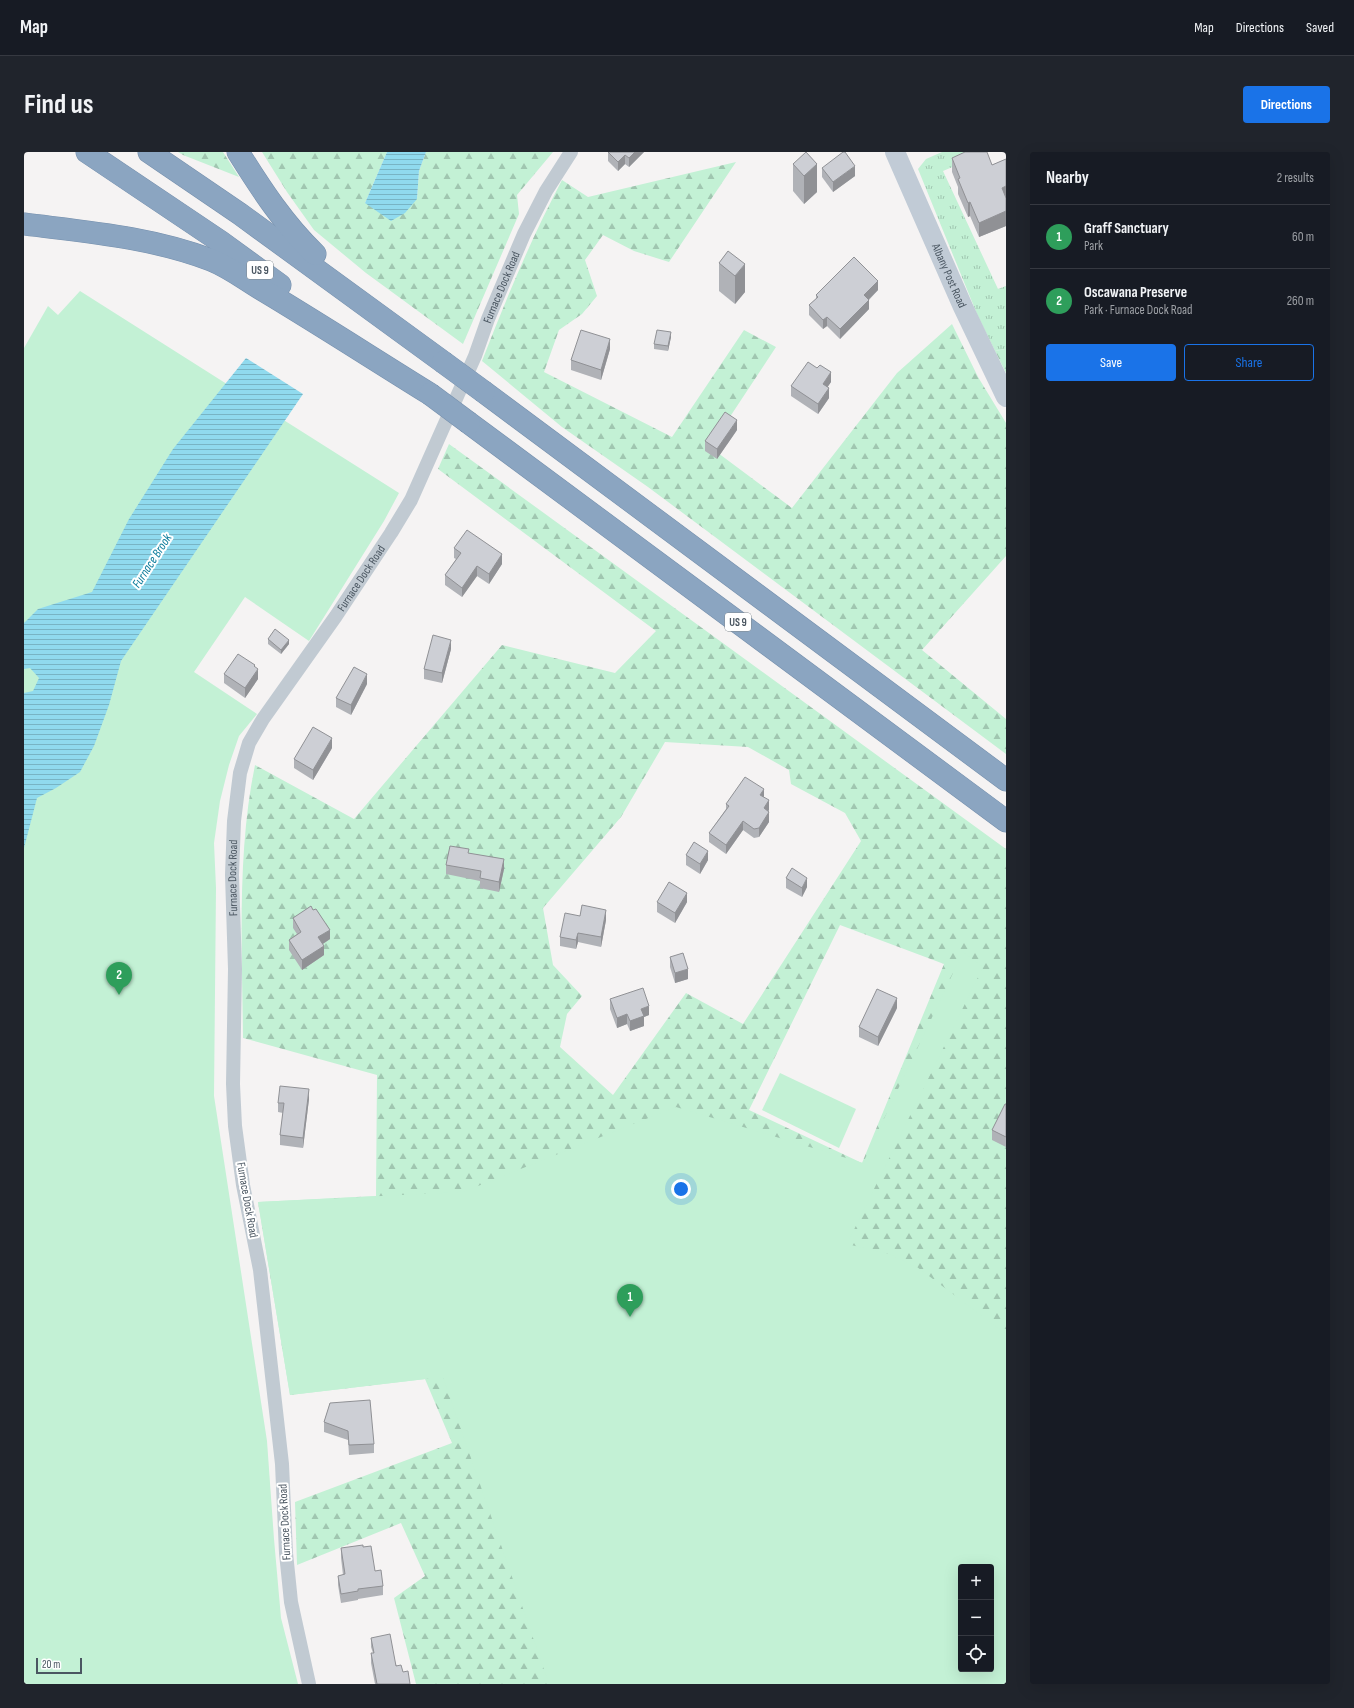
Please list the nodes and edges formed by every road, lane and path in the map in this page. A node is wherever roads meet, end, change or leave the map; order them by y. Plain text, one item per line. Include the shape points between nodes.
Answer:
1 (86, 152) edge
2 (149, 152) edge
3 (238, 152) edge
4 (571, 152) edge
5 (901, 154) edge
6 (24, 224) edge
7 (443, 362) junction
8 (430, 394) junction
9 (1006, 397) edge
10 (1006, 780) edge
11 (1006, 821) edge
12 (309, 1684) edge

1 - 8 highway, US 9 via 227,246
2 - 7 highway, US 9 via 253,222
3 - 7 highway via 267,198 298,238
4 - 12 street, Furnace Dock Road via 546,191 524,234 475,356 408,504 336,616 254,733 245,752 240,773 234,821 232,875 235,1126 264,1305 282,1464 291,1602
5 - 9 main road, Albany Post Road via 963,307
6 - 8 highway via 146,241 211,260 301,312
7 - 10 highway, US 9, bridge
8 - 11 highway, US 9, bridge

